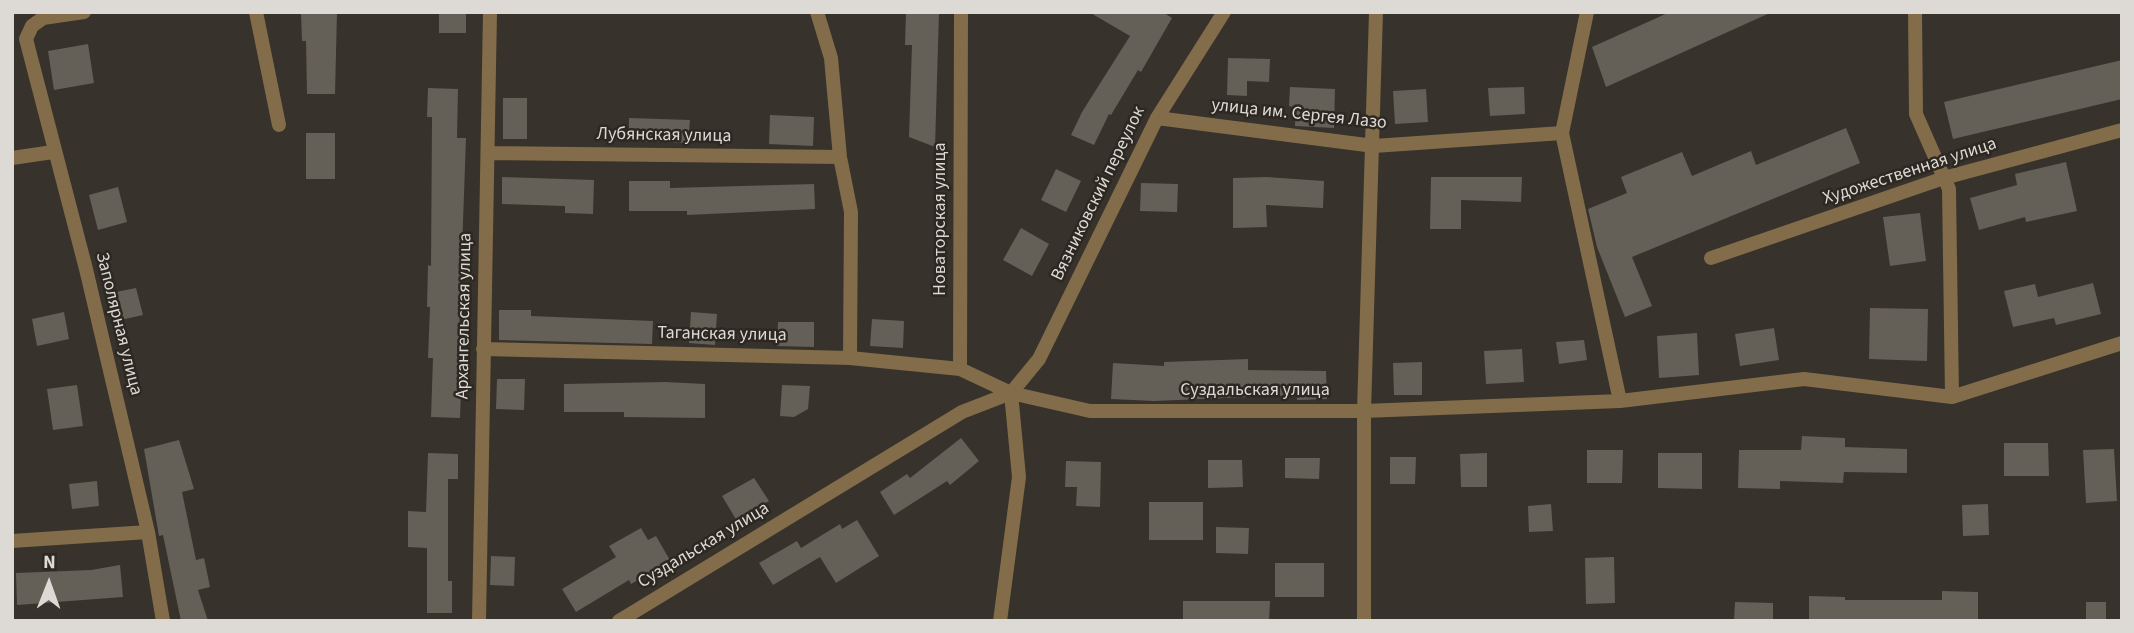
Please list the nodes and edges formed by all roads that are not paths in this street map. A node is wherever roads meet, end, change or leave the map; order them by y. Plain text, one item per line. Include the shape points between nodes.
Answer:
1 (85, 12) edge
2 (256, 12) edge
3 (490, 12) edge
4 (817, 12) edge
5 (961, 12) edge
6 (1224, 12) edge
7 (1376, 12) edge
8 (1587, 12) edge
9 (1915, 12) edge
10 (1157, 118) junction
11 (279, 125) dead end
12 (2122, 130) edge
13 (1562, 133) junction
14 (1374, 146) junction
15 (53, 152) junction
16 (488, 153) junction
17 (840, 157) junction
18 (12, 158) edge
19 (1944, 178) junction
20 (1712, 258) dead end
21 (2122, 343) edge
22 (483, 349) junction
23 (850, 358) junction
24 (960, 369) junction
25 (1011, 393) junction
26 (1952, 397) junction
27 (1620, 401) junction
28 (1364, 411) junction
29 (148, 532) junction
30 (12, 541) edge
31 (638, 616) edge
32 (163, 621) edge
33 (479, 621) edge
34 (619, 621) edge
35 (1000, 621) edge
36 (1364, 621) edge

1 - 15 street, Заполярная улица via 43,18 32,26 26,39
2 - 11 street
3 - 16 street, Архангельская улица
4 - 17 street via 831,58
5 - 24 street, Новаторская улица
6 - 10 street, Вязниковский переулок
7 - 14 street
8 - 13 street
9 - 19 street via 1916,114
10 - 14 street, улица им. Сергея Лазо
10 - 25 street, Вязниковский переулок via 1039,359
12 - 19 street, Художественная улица
13 - 14 street, улица им. Сергея Лазо
13 - 27 street
14 - 28 street
15 - 18 street
15 - 29 street, Заполярная улица via 86,269
16 - 17 street, Лубянская улица
16 - 22 street, Архангельская улица
17 - 23 street via 852,212
19 - 20 street, Художественная улица
19 - 26 street via 1949,189
21 - 26 street
22 - 23 street, Таганская улица
22 - 33 street, Архангельская улица
23 - 24 street, Таганская улица
24 - 25 street
25 - 28 street, Суздальская улица via 1090,411
25 - 31 street, Суздальская улица via 962,412
25 - 35 street via 1018,477
26 - 27 street, Суздальская улица via 1804,379
27 - 28 street, Суздальская улица
28 - 36 street
29 - 30 street
29 - 32 street, Заполярная улица
31 - 34 street, Суздальская улица

